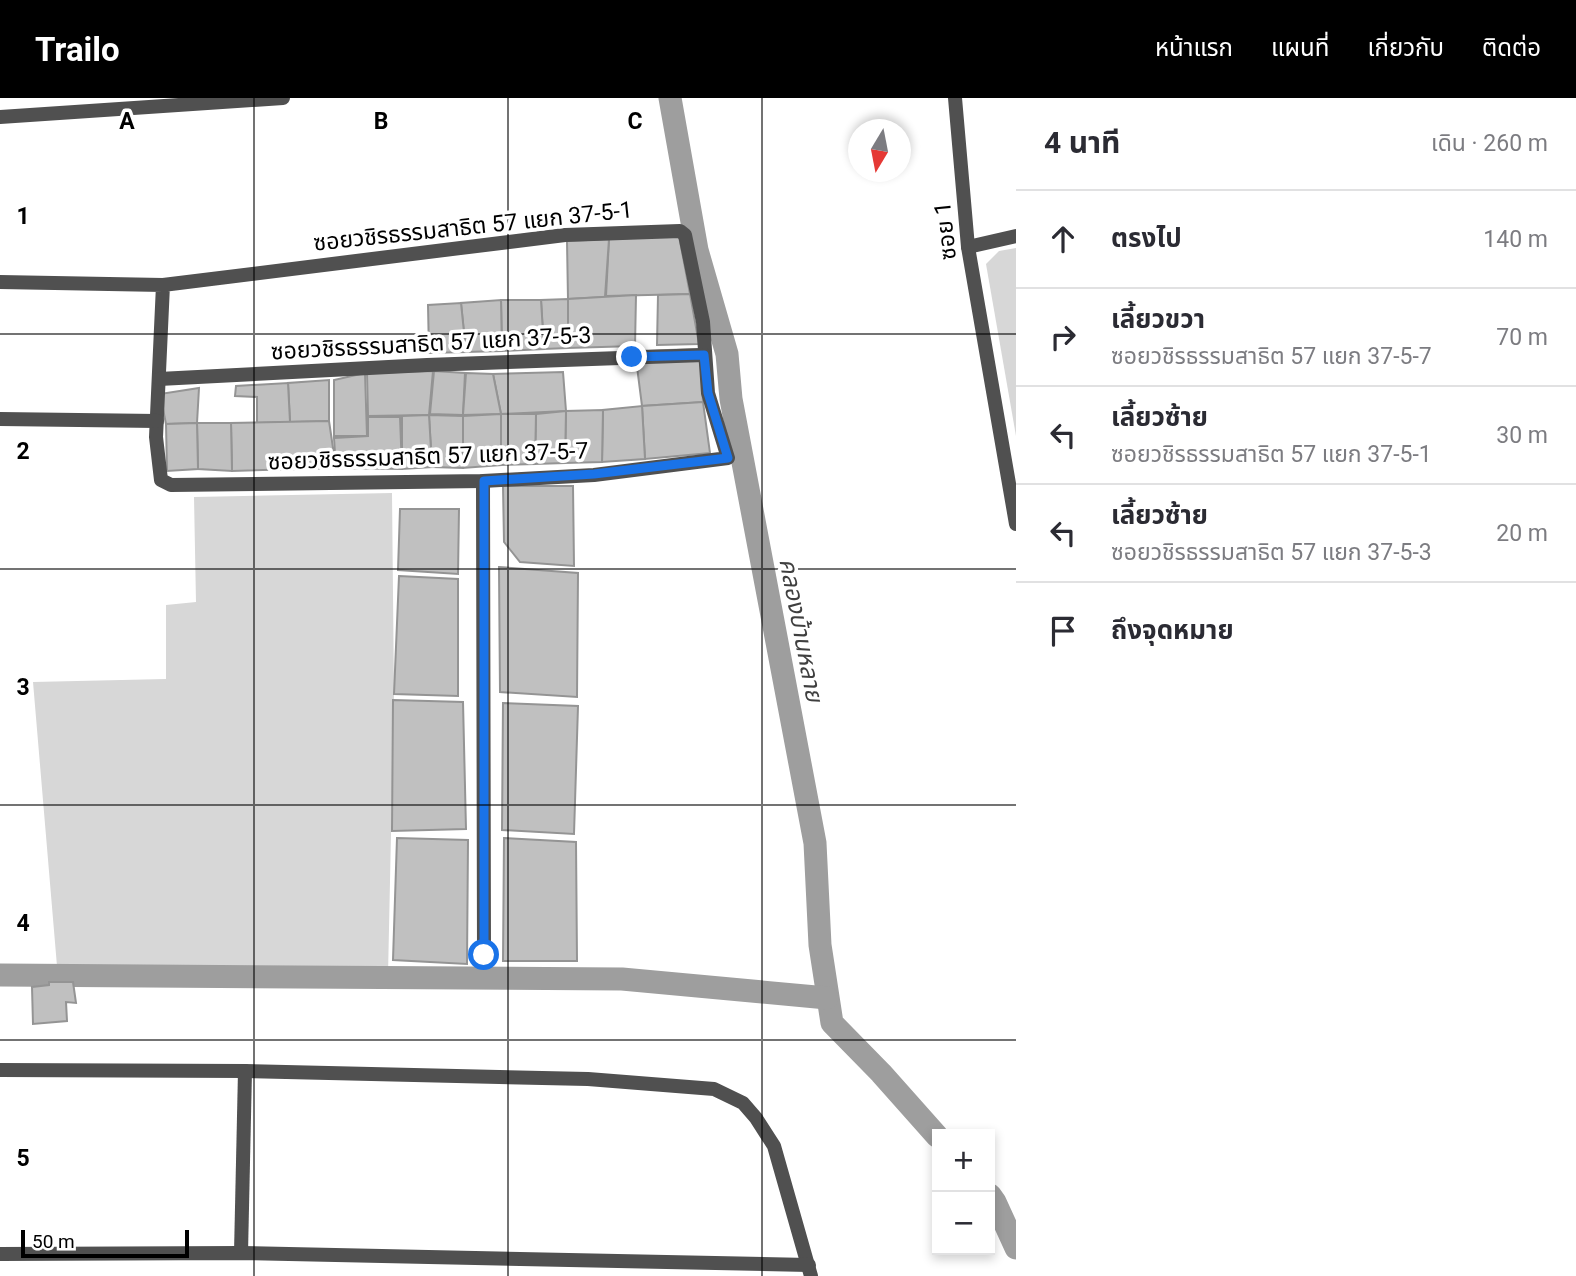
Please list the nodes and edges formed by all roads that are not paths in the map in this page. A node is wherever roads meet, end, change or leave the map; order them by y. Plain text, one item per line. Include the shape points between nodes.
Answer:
1 (283, 98) edge
2 (955, 98) edge
3 (0, 117) edge
4 (1016, 236) edge
5 (968, 247) junction
6 (0, 282) edge
7 (163, 285) junction
8 (704, 355) junction
9 (159, 379) junction
10 (0, 419) edge
11 (157, 421) junction
12 (728, 458) joint
13 (484, 481) junction
14 (1016, 524) edge
15 (484, 955) dead end
16 (0, 1070) edge
17 (245, 1071) junction
18 (241, 1253) junction
19 (0, 1254) edge
20 (810, 1270) edge

1 - 3 street
2 - 5 street, ซอย 1
4 - 5 street
5 - 14 street, ซอย 1
6 - 7 street
7 - 8 street, ซอยวชิรธรรมสาธิต 57 แยก 37-5-1 via 565,235 674,230 685,235 703,322
7 - 9 street
8 - 9 street, ซอยวชิรธรรมสาธิต 57 แยก 37-5-3
8 - 12 street, ซอยวชิรธรรมสาธิต 57 แยก 37-5-1 via 708,393
9 - 11 street
10 - 11 street
11 - 13 street, ซอยวชิรธรรมสาธิต 57 แยก 37-5-7 via 161,480 171,485
12 - 13 street, ซอยวชิรธรรมสาธิต 57 แยก 37-5-7
13 - 15 street
16 - 17 street
17 - 18 street
17 - 20 street via 588,1079 714,1089 743,1103 774,1146
18 - 19 street
18 - 20 street

